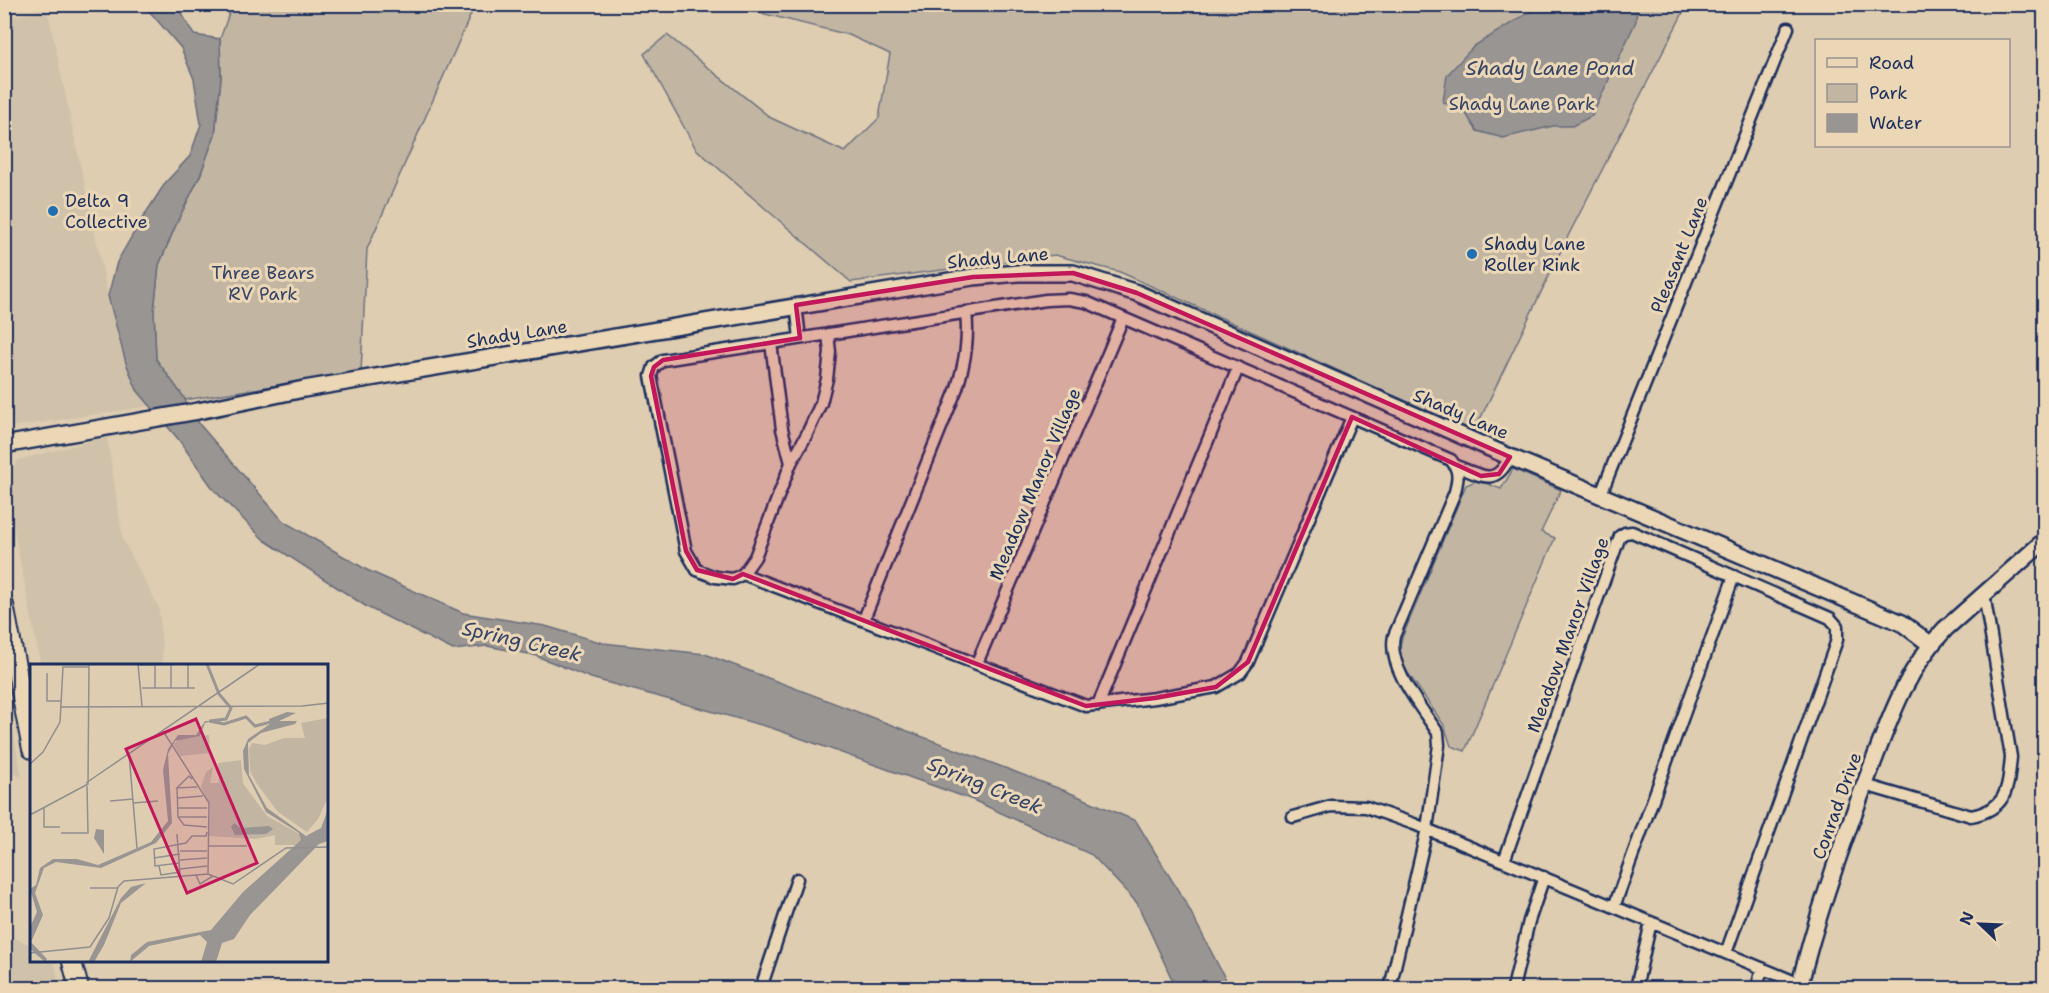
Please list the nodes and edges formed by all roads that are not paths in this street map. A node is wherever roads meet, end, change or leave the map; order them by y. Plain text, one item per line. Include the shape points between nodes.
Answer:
1 (1788, 28) dead end
2 (796, 305) junction
3 (966, 312) junction
4 (1123, 318) junction
5 (828, 334) junction
6 (800, 338) junction
7 (771, 343) junction
8 (1238, 368) junction
9 (1352, 417) junction
10 (4, 445) edge
11 (1510, 457) junction
12 (791, 463) junction
13 (1456, 466) junction
14 (1601, 494) junction
15 (2044, 542) edge
16 (743, 574) junction
17 (1734, 576) junction
18 (1984, 594) junction
19 (4, 605) edge
20 (864, 619) junction
21 (1930, 644) junction
22 (977, 663) junction
23 (1098, 705) junction
24 (30, 740) edge
25 (1865, 785) junction
26 (1293, 817) dead end
27 (1427, 829) junction
28 (1504, 861) junction
29 (1544, 877) junction
30 (797, 879) dead end
31 (1614, 907) junction
32 (1651, 922) junction
33 (1726, 953) junction
34 (72, 963) edge
35 (1762, 968) junction
36 (1800, 986) edge
37 (79, 988) edge
38 (761, 988) edge
39 (1390, 988) edge
40 (1513, 988) edge
41 (1636, 988) edge
42 (1757, 988) edge

1 - 14 street, Pleasant Lane
2 - 6 street
2 - 10 main road, Shady Lane
2 - 11 main road, Shady Lane via 973,277 1072,273 1137,293
3 - 4 street via 1069,299
3 - 5 street
3 - 20 street via 964,367
4 - 8 street
4 - 22 street, Meadow Manor Village
5 - 6 street
5 - 12 street via 830,352 823,395
6 - 7 street
7 - 12 street via 782,429
7 - 16 street via 663,360 651,376 686,551 697,570 732,579
8 - 9 street
8 - 23 street
9 - 13 street via 1451,460
9 - 23 street via 1240,674 1216,687
11 - 13 street via 1500,474 1493,477
11 - 14 main road, Shady Lane
12 - 16 street via 755,557
13 - 27 street via 1459,476 1455,492 1391,646 1394,662 1438,733
14 - 21 main road, Shady Lane via 1902,622
15 - 18 main road, Conrad Drive
16 - 20 street
17 - 28 street, Meadow Manor Village via 1632,532 1620,536
17 - 31 street
17 - 33 street, Meadow Manor Village via 1830,618 1837,626 1837,640
18 - 21 main road, Conrad Drive
18 - 25 street via 2010,757 2009,783 1997,807 1971,816
19 - 24 main road
20 - 22 street
21 - 25 main road, Conrad Drive via 1903,689
22 - 23 street via 1086,706
25 - 36 main road, Conrad Drive via 1825,895
26 - 27 street via 1331,806 1366,807
27 - 28 street
27 - 39 street
28 - 29 street
29 - 31 street
29 - 40 street
30 - 38 street
31 - 32 street
32 - 33 street
32 - 41 street
33 - 35 street
34 - 37 main road
35 - 36 street
35 - 42 street

